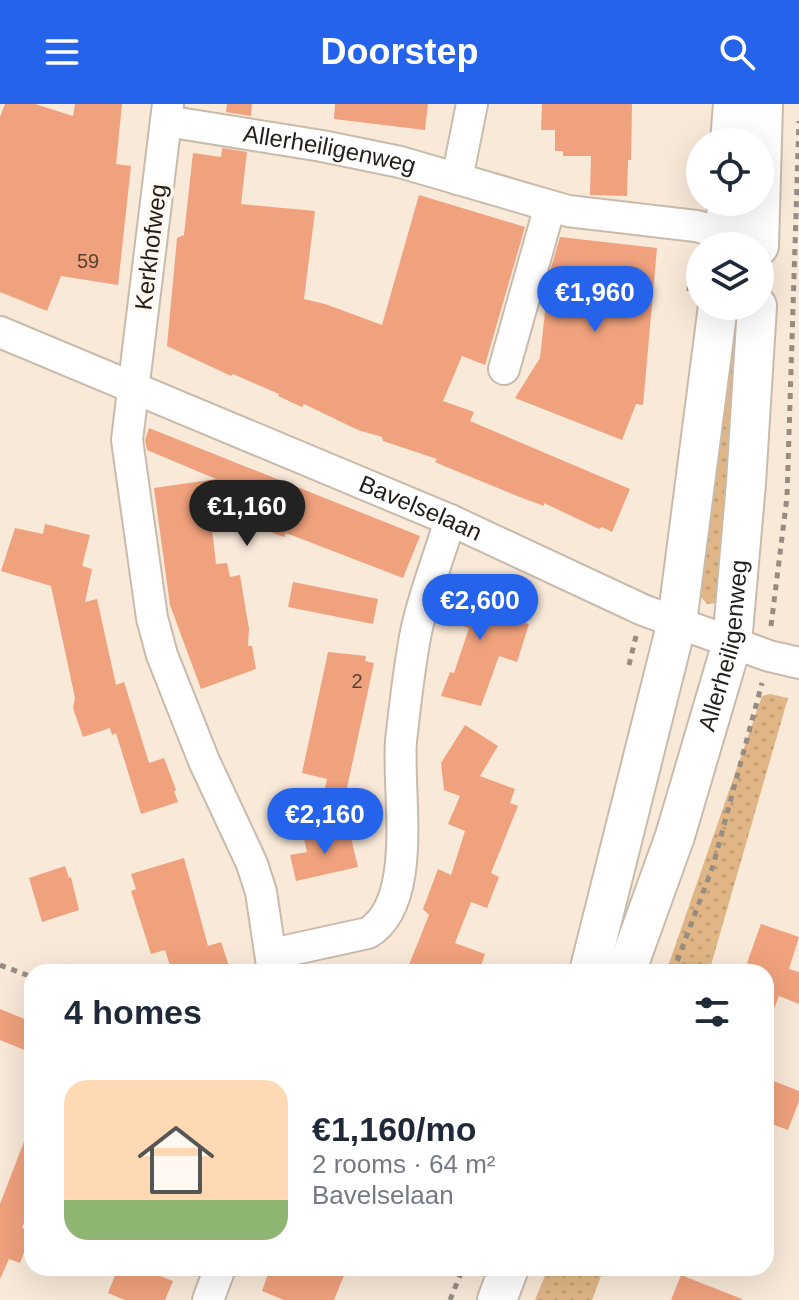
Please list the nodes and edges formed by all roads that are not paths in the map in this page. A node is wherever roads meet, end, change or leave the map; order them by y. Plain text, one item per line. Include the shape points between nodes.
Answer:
1 (472, 104) edge
2 (733, 104) edge
3 (763, 104) edge
4 (167, 113) edge
5 (731, 128) edge
6 (457, 179) junction
7 (550, 206) junction
8 (734, 232) edge
9 (717, 320) edge
10 (756, 320) edge
11 (0, 332) edge
12 (504, 369) dead end
13 (133, 390) junction
14 (450, 520) junction
15 (677, 622) junction
16 (732, 643) junction
17 (799, 663) edge
18 (272, 963) edge
19 (591, 964) edge
20 (629, 964) edge
21 (217, 1276) edge
22 (506, 1276) edge
23 (208, 1300) edge
24 (497, 1300) edge

1 - 6 street
2 - 5 main road
3 - 8 main road, Allerheiligenweg
4 - 6 street, Allerheiligenweg
4 - 13 street, Kerkhofweg
6 - 7 street, Allerheiligenweg
7 - 8 street, Allerheiligenweg
7 - 12 street
9 - 15 main road, Allerheiligenweg
10 - 16 main road, Allerheiligenweg
11 - 13 street, Bavelselaan
13 - 14 street, Bavelselaan
13 - 18 street, Kerkhofweg via 127,440 155,630 204,761 252,864
14 - 15 street, Bavelselaan
14 - 18 street via 417,631 401,744 403,847 388,913 368,933
15 - 16 street, Bavelselaan
15 - 19 main road, Allerheiligenweg
16 - 17 street, Bavelselaan
16 - 20 main road, Allerheiligenweg via 675,836
21 - 23 street
22 - 24 main road

